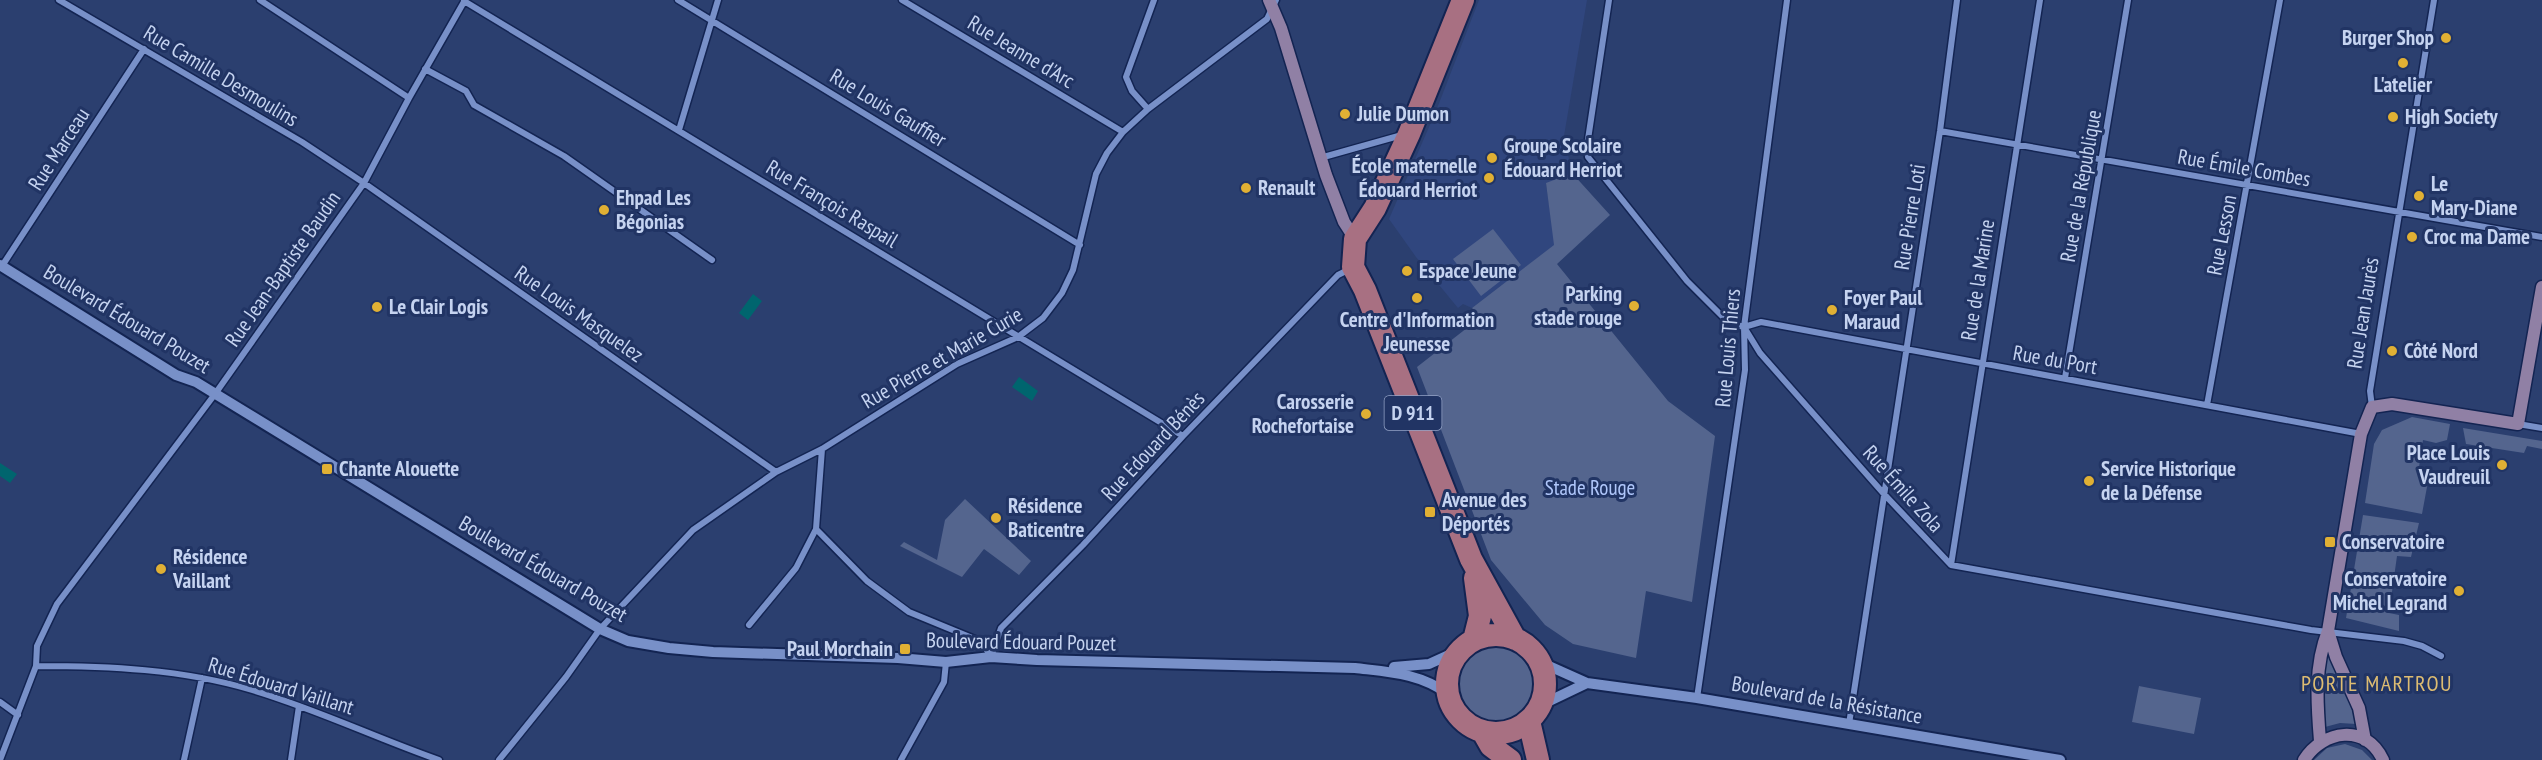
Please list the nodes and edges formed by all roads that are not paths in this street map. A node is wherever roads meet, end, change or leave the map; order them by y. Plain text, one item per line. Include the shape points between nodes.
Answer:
1 (59, 0) edge
2 (260, 0) edge
3 (453, 0) edge
4 (678, 0) edge
5 (718, 0) edge
6 (902, 0) edge
7 (1154, 0) edge
8 (1462, 0) edge
9 (1609, 0) edge
10 (1787, 0) edge
11 (1957, 0) edge
12 (2040, 0) edge
13 (2128, 0) edge
14 (2280, 0) edge
15 (2434, 0) edge
16 (464, 2) edge
17 (1273, 2) edge
18 (711, 20) junction
19 (144, 49) junction
20 (425, 69) junction
21 (409, 98) junction
22 (1148, 109) junction
23 (679, 130) junction
24 (1940, 131) junction
25 (1123, 132) junction
26 (1409, 134) junction
27 (2018, 144) junction
28 (1320, 158) junction
29 (2103, 160) junction
30 (364, 183) junction
31 (2248, 185) junction
32 (2399, 212) junction
33 (2542, 237) edge
34 (1355, 239) junction
35 (1080, 245) junction
36 (712, 260) dead end
37 (1, 266) edge
38 (1353, 267) junction
39 (2542, 286) edge
40 (1744, 327) junction
41 (1018, 337) junction
42 (1906, 350) junction
43 (1981, 364) junction
44 (2065, 378) junction
45 (215, 394) junction
46 (2207, 405) junction
47 (2372, 407) junction
48 (2518, 424) junction
49 (2542, 429) edge
50 (2361, 434) junction
51 (1183, 436) junction
52 (822, 449) junction
53 (776, 472) junction
54 (1884, 494) junction
55 (816, 529) junction
56 (1471, 559) junction
57 (1951, 565) junction
58 (749, 625) dead end
59 (600, 629) junction
60 (2328, 631) junction
61 (1515, 639) junction
62 (1468, 645) junction
63 (2441, 656) dead end
64 (991, 657) junction
65 (946, 662) junction
66 (1540, 662) junction
67 (36, 666) junction
68 (1355, 669) junction
69 (202, 678) junction
70 (1587, 683) junction
71 (1448, 694) junction
72 (1697, 698) junction
73 (0, 702) edge
74 (299, 706) junction
75 (1535, 713) junction
76 (18, 715) junction
77 (1849, 724) junction
78 (1483, 732) junction
79 (2365, 740) junction
80 (2320, 741) junction
81 (0, 759) edge
82 (184, 760) edge
83 (291, 760) edge
84 (440, 760) edge
85 (499, 760) edge
86 (901, 760) edge
87 (1510, 760) edge
88 (1538, 760) edge
89 (2060, 760) edge
90 (2304, 760) edge
91 (2383, 760) edge

1 - 19 street, Rue Camille Desmoulins
2 - 21 street
3 - 16 street, Rue François Raspail
4 - 18 street, Rue Louis Gauffier
5 - 18 street
6 - 25 street, Rue Jeanne d'Arc
7 - 22 street via 1126,77
8 - 26 main road
9 - 40 street, Rue Émile Zola via 1588,157 1687,281 1729,322
10 - 40 street, Rue Louis Thiers
11 - 24 street, Rue Pierre Loti
12 - 27 street, Rue de la Marine
13 - 29 street, Rue de la République
14 - 31 street, Rue Lesson
15 - 32 street, Rue Jean Jaurès
16 - 20 street, Rue Jean-Baptiste Baudin
16 - 23 street, Rue François Raspail
17 - 22 street, Rue Pierre et Marie Curie via 1267,19
17 - 28 main road
18 - 23 street
18 - 35 street, Rue Louis Gauffier
19 - 30 street, Rue Camille Desmoulins
19 - 37 street, Rue Marceau
20 - 21 street, Rue Jean-Baptiste Baudin
20 - 36 street via 466,91 474,105 564,156
21 - 30 street, Rue Jean-Baptiste Baudin
22 - 25 street, Rue Pierre et Marie Curie
23 - 41 street, Rue François Raspail
24 - 27 street, Rue Émile Combes
24 - 42 street, Rue Pierre Loti
25 - 35 street, Rue Pierre et Marie Curie via 1096,174
26 - 28 street
26 - 34 main road via 1375,208
27 - 29 street, Rue Émile Combes
27 - 43 street, Rue de la Marine
28 - 34 main road via 1344,222
29 - 31 street, Rue Émile Combes
29 - 44 street, Rue de la République
30 - 45 street, Rue Jean-Baptiste Baudin
30 - 53 street, Rue Louis Masquelez
31 - 32 street, Rue Émile Combes
31 - 46 street, Rue Lesson
32 - 33 street, Rue Émile Combes
32 - 47 street, Rue Jean Jaurès via 2370,391
34 - 38 main road
35 - 41 street, Rue Pierre et Marie Curie via 1062,293 1043,318
37 - 45 street, Boulevard Édouard Pouzet via 176,375
38 - 51 street, Rue Edouard Bénès via 1338,275
38 - 56 main road, D 911
39 - 48 main road
40 - 42 street, Rue du Port via 1761,322
40 - 54 street, Rue Émile Zola via 1760,353
40 - 72 street, Rue Louis Thiers via 1745,370
41 - 51 street, Rue François Raspail
41 - 52 street, Rue Pierre et Marie Curie via 957,364
42 - 43 street, Rue du Port
42 - 54 street, Rue Pierre Loti
43 - 44 street, Rue du Port
43 - 57 street, Rue de la Marine
44 - 46 street, Rue du Port
45 - 59 street, Boulevard Édouard Pouzet
45 - 67 street, Rue Jean-Baptiste Baudin via 57,604 37,646
46 - 50 street, Rue du Port
47 - 48 main road via 2392,404
47 - 50 main road, Rue Jean Jaurès
48 - 49 street
50 - 60 main road, Rue Jean Jaurès
51 - 64 street, Rue Edouard Bénès via 1001,628
52 - 53 street, Rue Pierre et Marie Curie
52 - 55 street
53 - 59 street, Rue Pierre et Marie Curie via 693,530
54 - 57 street, Rue Émile Zola
54 - 77 street, Rue Pierre Loti
55 - 58 street via 796,568
55 - 64 street via 867,581 909,612 982,642
56 - 61 main road, D 911
56 - 62 main road, D 911 via 1480,616
57 - 60 street
59 - 65 street, Boulevard Édouard Pouzet via 628,641 669,648
59 - 85 street
60 - 63 street via 2404,641
60 - 79 main road, Rue Jean Jaurès via 2359,708
60 - 80 main road, Rue Jean Jaurès via 2318,672
61 - 62 main road via 1488,636
61 - 66 main road
62 - 68 street, Boulevard Édouard Pouzet via 1429,664
62 - 71 main road via 1455,657 1448,674
64 - 65 street, Boulevard Édouard Pouzet
64 - 68 street, Boulevard Édouard Pouzet
65 - 86 street via 944,682
66 - 70 street, Boulevard de la Résistance
66 - 75 main road via 1545,691
67 - 69 street, Rue Édouard Vaillant via 140,669
67 - 76 street, Rue Jean-Baptiste Baudin
68 - 71 street, Boulevard Édouard Pouzet via 1428,680
69 - 74 street, Rue Édouard Vaillant
69 - 82 street
70 - 72 street, Boulevard de la Résistance
70 - 75 street
71 - 78 main road via 1461,719
72 - 77 street, Boulevard de la Résistance
73 - 76 street
74 - 83 street
74 - 84 street, Rue Édouard Vaillant
75 - 78 main road via 1515,730
75 - 88 main road
76 - 81 street, Rue Jean-Baptiste Baudin
77 - 89 street, Boulevard de la Résistance
78 - 87 main road via 1491,746
79 - 80 main road via 2338,735
79 - 91 main road
80 - 90 main road

